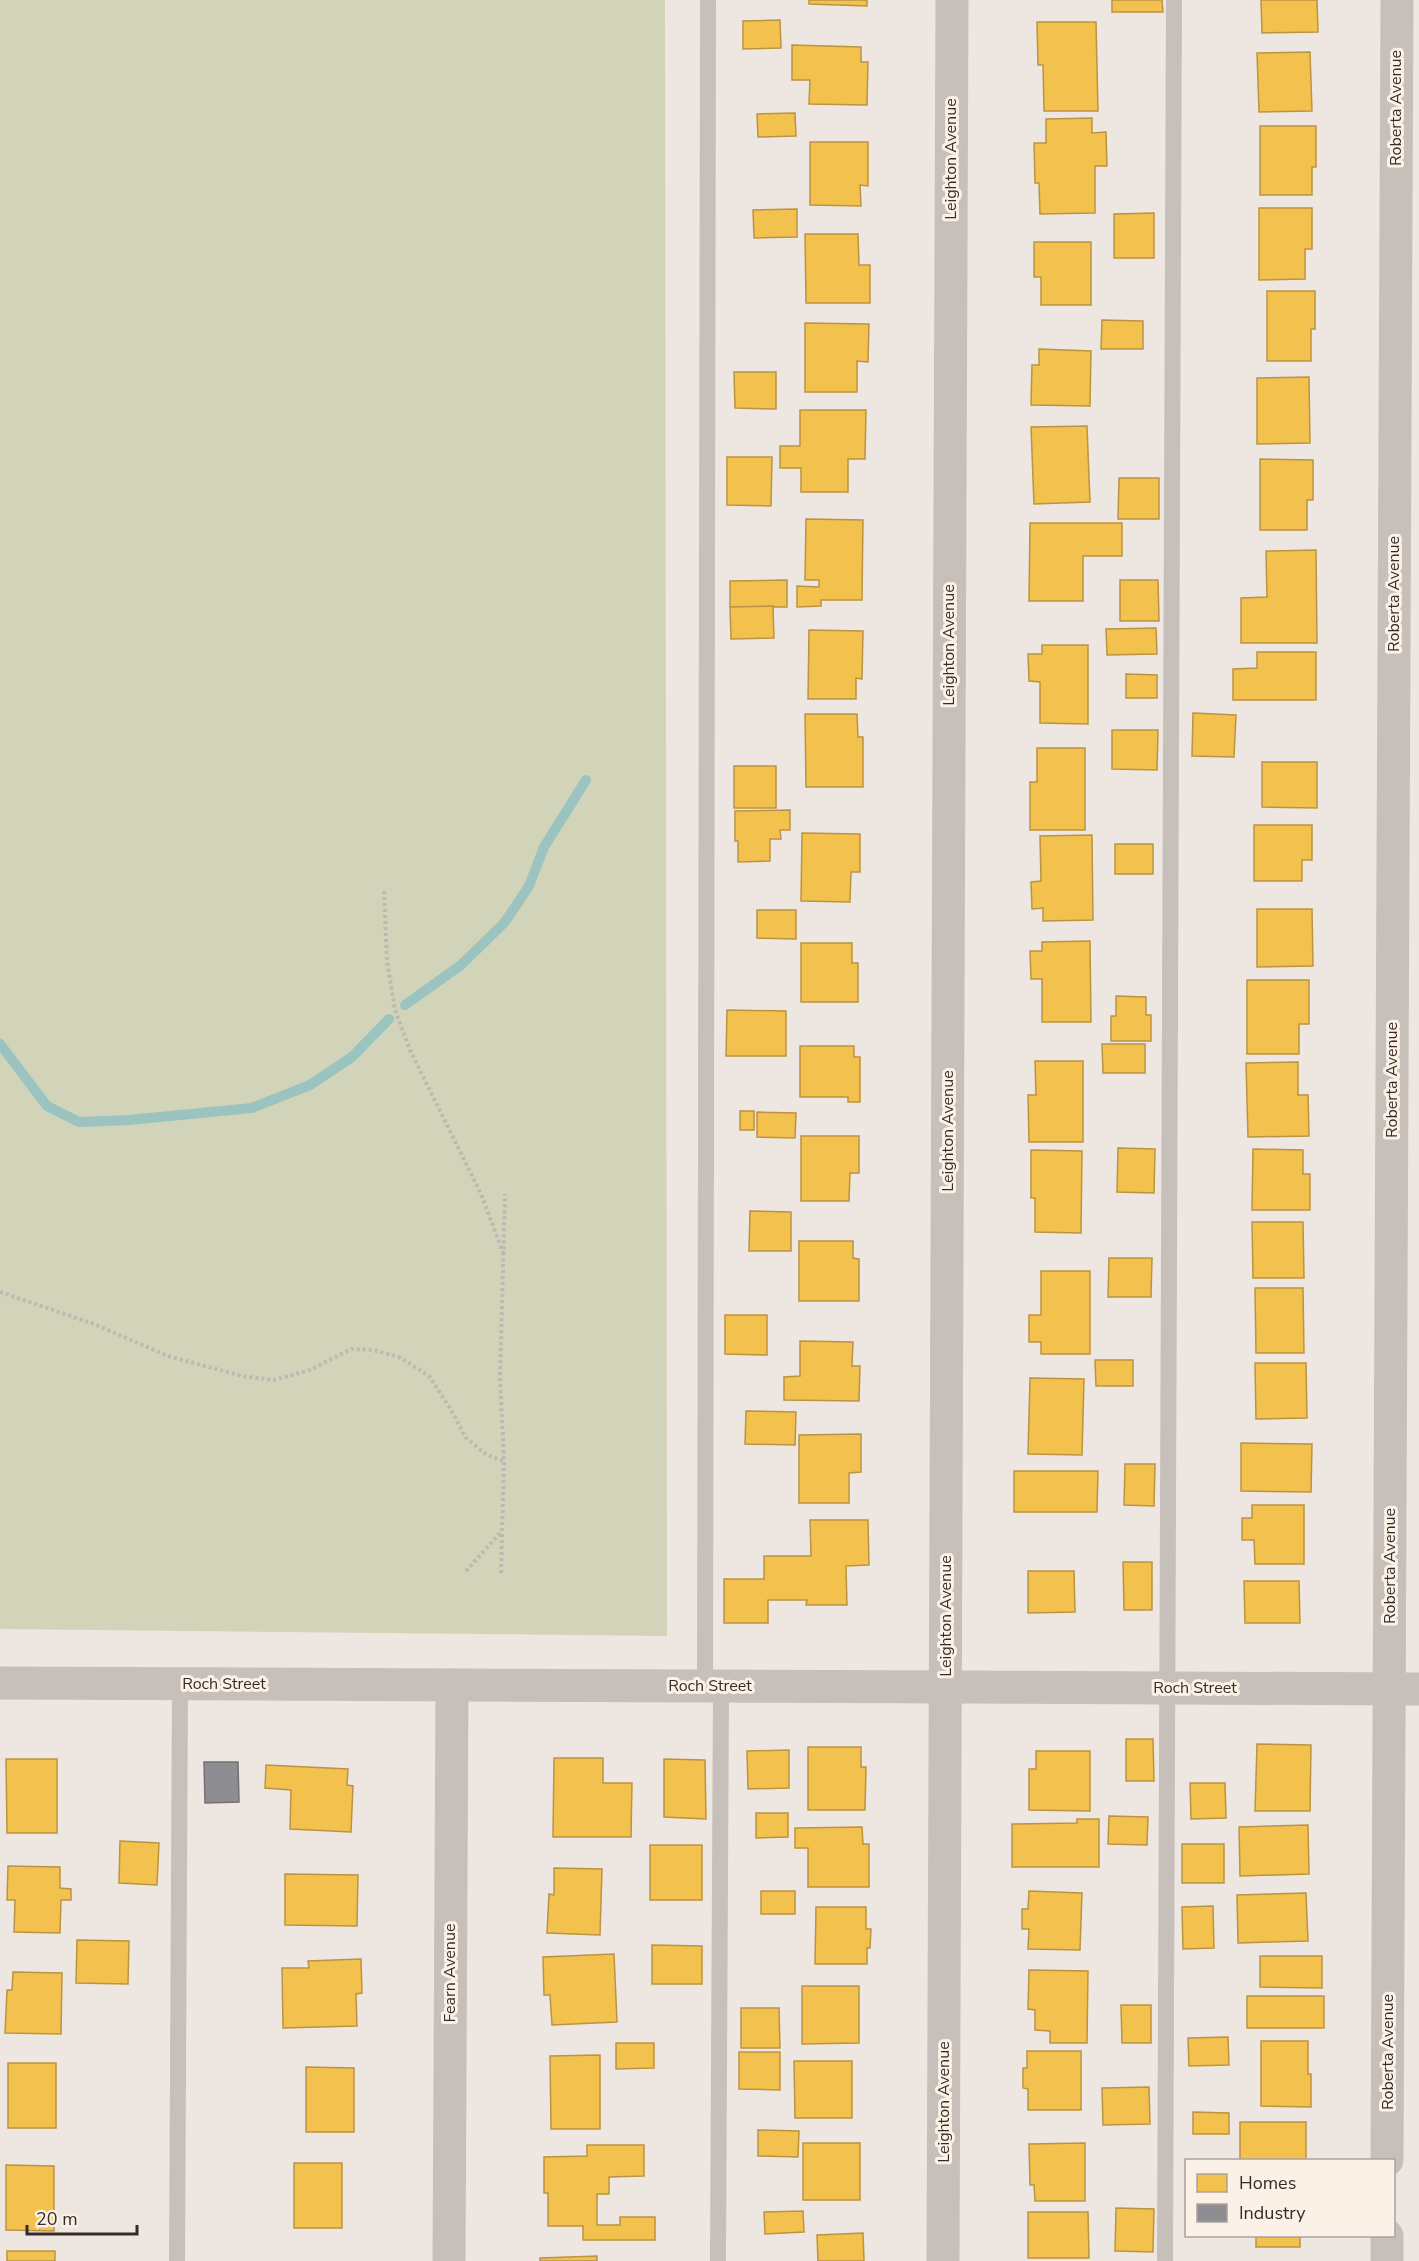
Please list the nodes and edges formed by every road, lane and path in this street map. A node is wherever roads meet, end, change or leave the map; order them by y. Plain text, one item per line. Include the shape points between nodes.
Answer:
1 (708, 0) edge
2 (952, 0) edge
3 (1174, 0) edge
4 (1397, 0) edge
5 (384, 891) dead end
6 (505, 1194) dead end
7 (504, 1255) junction
8 (0, 1292) edge
9 (504, 1461) junction
10 (501, 1532) junction
11 (466, 1571) dead end
12 (501, 1573) dead end
13 (0, 1683) edge
14 (180, 1684) junction
15 (452, 1685) junction
16 (713, 1686) junction
17 (1167, 1687) junction
18 (945, 1688) junction
19 (1404, 1689) edge
20 (1387, 2159) edge
21 (1387, 2237) edge
22 (177, 2261) edge
23 (449, 2261) edge
24 (718, 2261) edge
25 (943, 2261) edge
26 (1165, 2261) edge
27 (1387, 2261) edge

1 - 16 lane
2 - 18 street, Leighton Avenue
3 - 17 lane
4 - 19 street, Roberta Avenue
5 - 7 path via 387,961 395,1010 481,1194
6 - 7 path
7 - 9 path via 500,1378
8 - 9 path via 94,1324 168,1356 242,1376 274,1380 310,1370 351,1349 399,1357 429,1376 466,1438 487,1455
9 - 10 path
10 - 11 path
10 - 12 path
13 - 14 street, Roch Street
14 - 15 street, Roch Street
14 - 22 lane
15 - 16 street, Roch Street
15 - 23 street, Fearn Avenue
16 - 18 street, Roch Street
16 - 24 lane
17 - 18 street, Roch Street
17 - 19 street, Roch Street
17 - 26 lane
18 - 25 street, Leighton Avenue
19 - 20 street, Roberta Avenue
21 - 27 street

